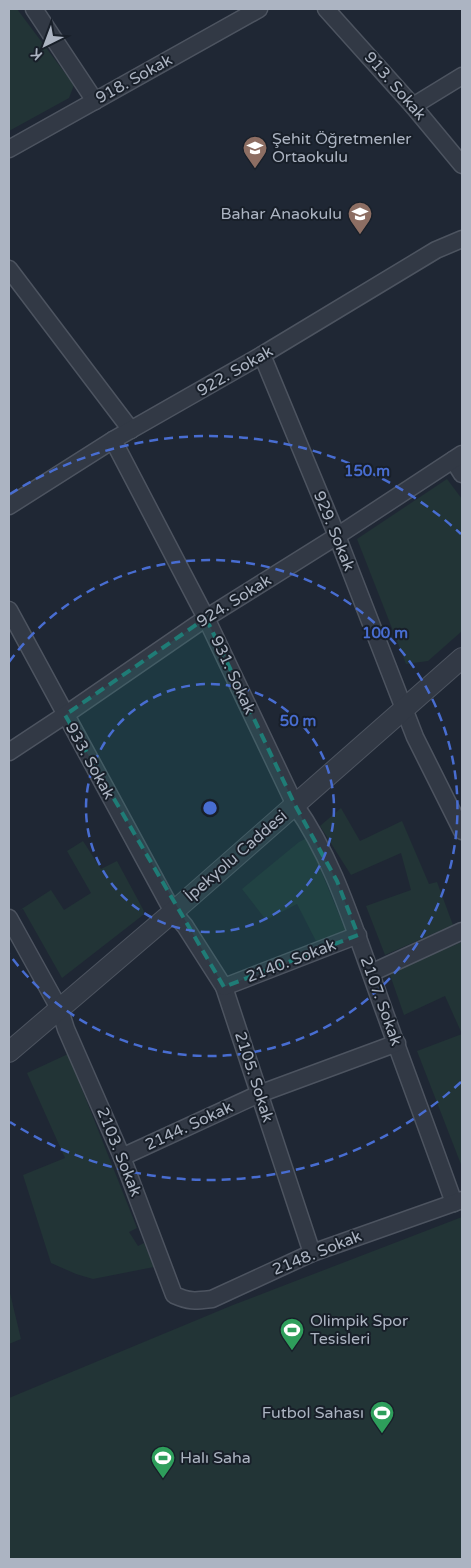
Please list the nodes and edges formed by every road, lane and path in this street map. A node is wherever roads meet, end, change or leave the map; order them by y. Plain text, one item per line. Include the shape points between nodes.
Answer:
1 (34, 9) edge
2 (259, 9) edge
3 (326, 9) edge
4 (462, 76) edge
5 (95, 101) junction
6 (413, 106) junction
7 (9, 150) edge
8 (462, 165) edge
9 (462, 239) edge
10 (9, 269) edge
11 (262, 356) junction
12 (131, 430) junction
13 (113, 440) junction
14 (458, 457) edge
15 (462, 474) edge
16 (9, 506) edge
17 (337, 536) junction
18 (9, 610) edge
19 (206, 618) junction
20 (462, 658) edge
21 (405, 708) junction
22 (65, 715) junction
23 (9, 752) edge
24 (295, 805) junction
25 (462, 831) edge
26 (173, 912) junction
27 (9, 918) edge
28 (462, 931) edge
29 (358, 935) junction
30 (371, 973) junction
31 (224, 987) junction
32 (60, 1010) junction
33 (397, 1044) junction
34 (9, 1052) edge
35 (259, 1094) junction
36 (122, 1157) junction
37 (458, 1202) edge
38 (312, 1253) junction
39 (174, 1294) joint

1 - 5 street
2 - 5 street, 918. Sokak
3 - 6 street, 913. Sokak
4 - 6 street
5 - 7 street, 918. Sokak
6 - 8 street, 913. Sokak
9 - 11 street, 922. Sokak via 436,250
10 - 12 street
11 - 12 street, 922. Sokak
11 - 17 street, 929. Sokak
12 - 13 street, 922. Sokak
13 - 16 street, 922. Sokak
13 - 19 street, 931. Sokak
14 - 15 street
14 - 17 street, 924. Sokak
17 - 19 street, 924. Sokak
17 - 21 street, 929. Sokak
18 - 22 street, 933. Sokak
19 - 22 street, 924. Sokak
19 - 24 street, 931. Sokak
20 - 21 street, İpekyolu Caddesi
21 - 24 street, İpekyolu Caddesi
21 - 25 street, 929. Sokak via 415,737
22 - 23 street, 924. Sokak
22 - 26 street, 933. Sokak
24 - 26 street, İpekyolu Caddesi
24 - 29 street, 2107. Sokak via 309,825 337,881
26 - 31 street, 2105. Sokak
26 - 32 street, İpekyolu Caddesi
27 - 32 street, 2103. Sokak
28 - 30 street
29 - 30 street, 2107. Sokak
29 - 31 street, 2140. Sokak
30 - 33 street, 2107. Sokak
31 - 35 street, 2105. Sokak
32 - 34 street, İpekyolu Caddesi
32 - 36 street, 2103. Sokak
33 - 35 street, 2144. Sokak
33 - 37 street, 2107. Sokak
35 - 36 street, 2144. Sokak
35 - 38 street, 2105. Sokak
36 - 39 street, 2103. Sokak
37 - 38 street, 2148. Sokak
38 - 39 street, 2148. Sokak via 212,1299 194,1302

